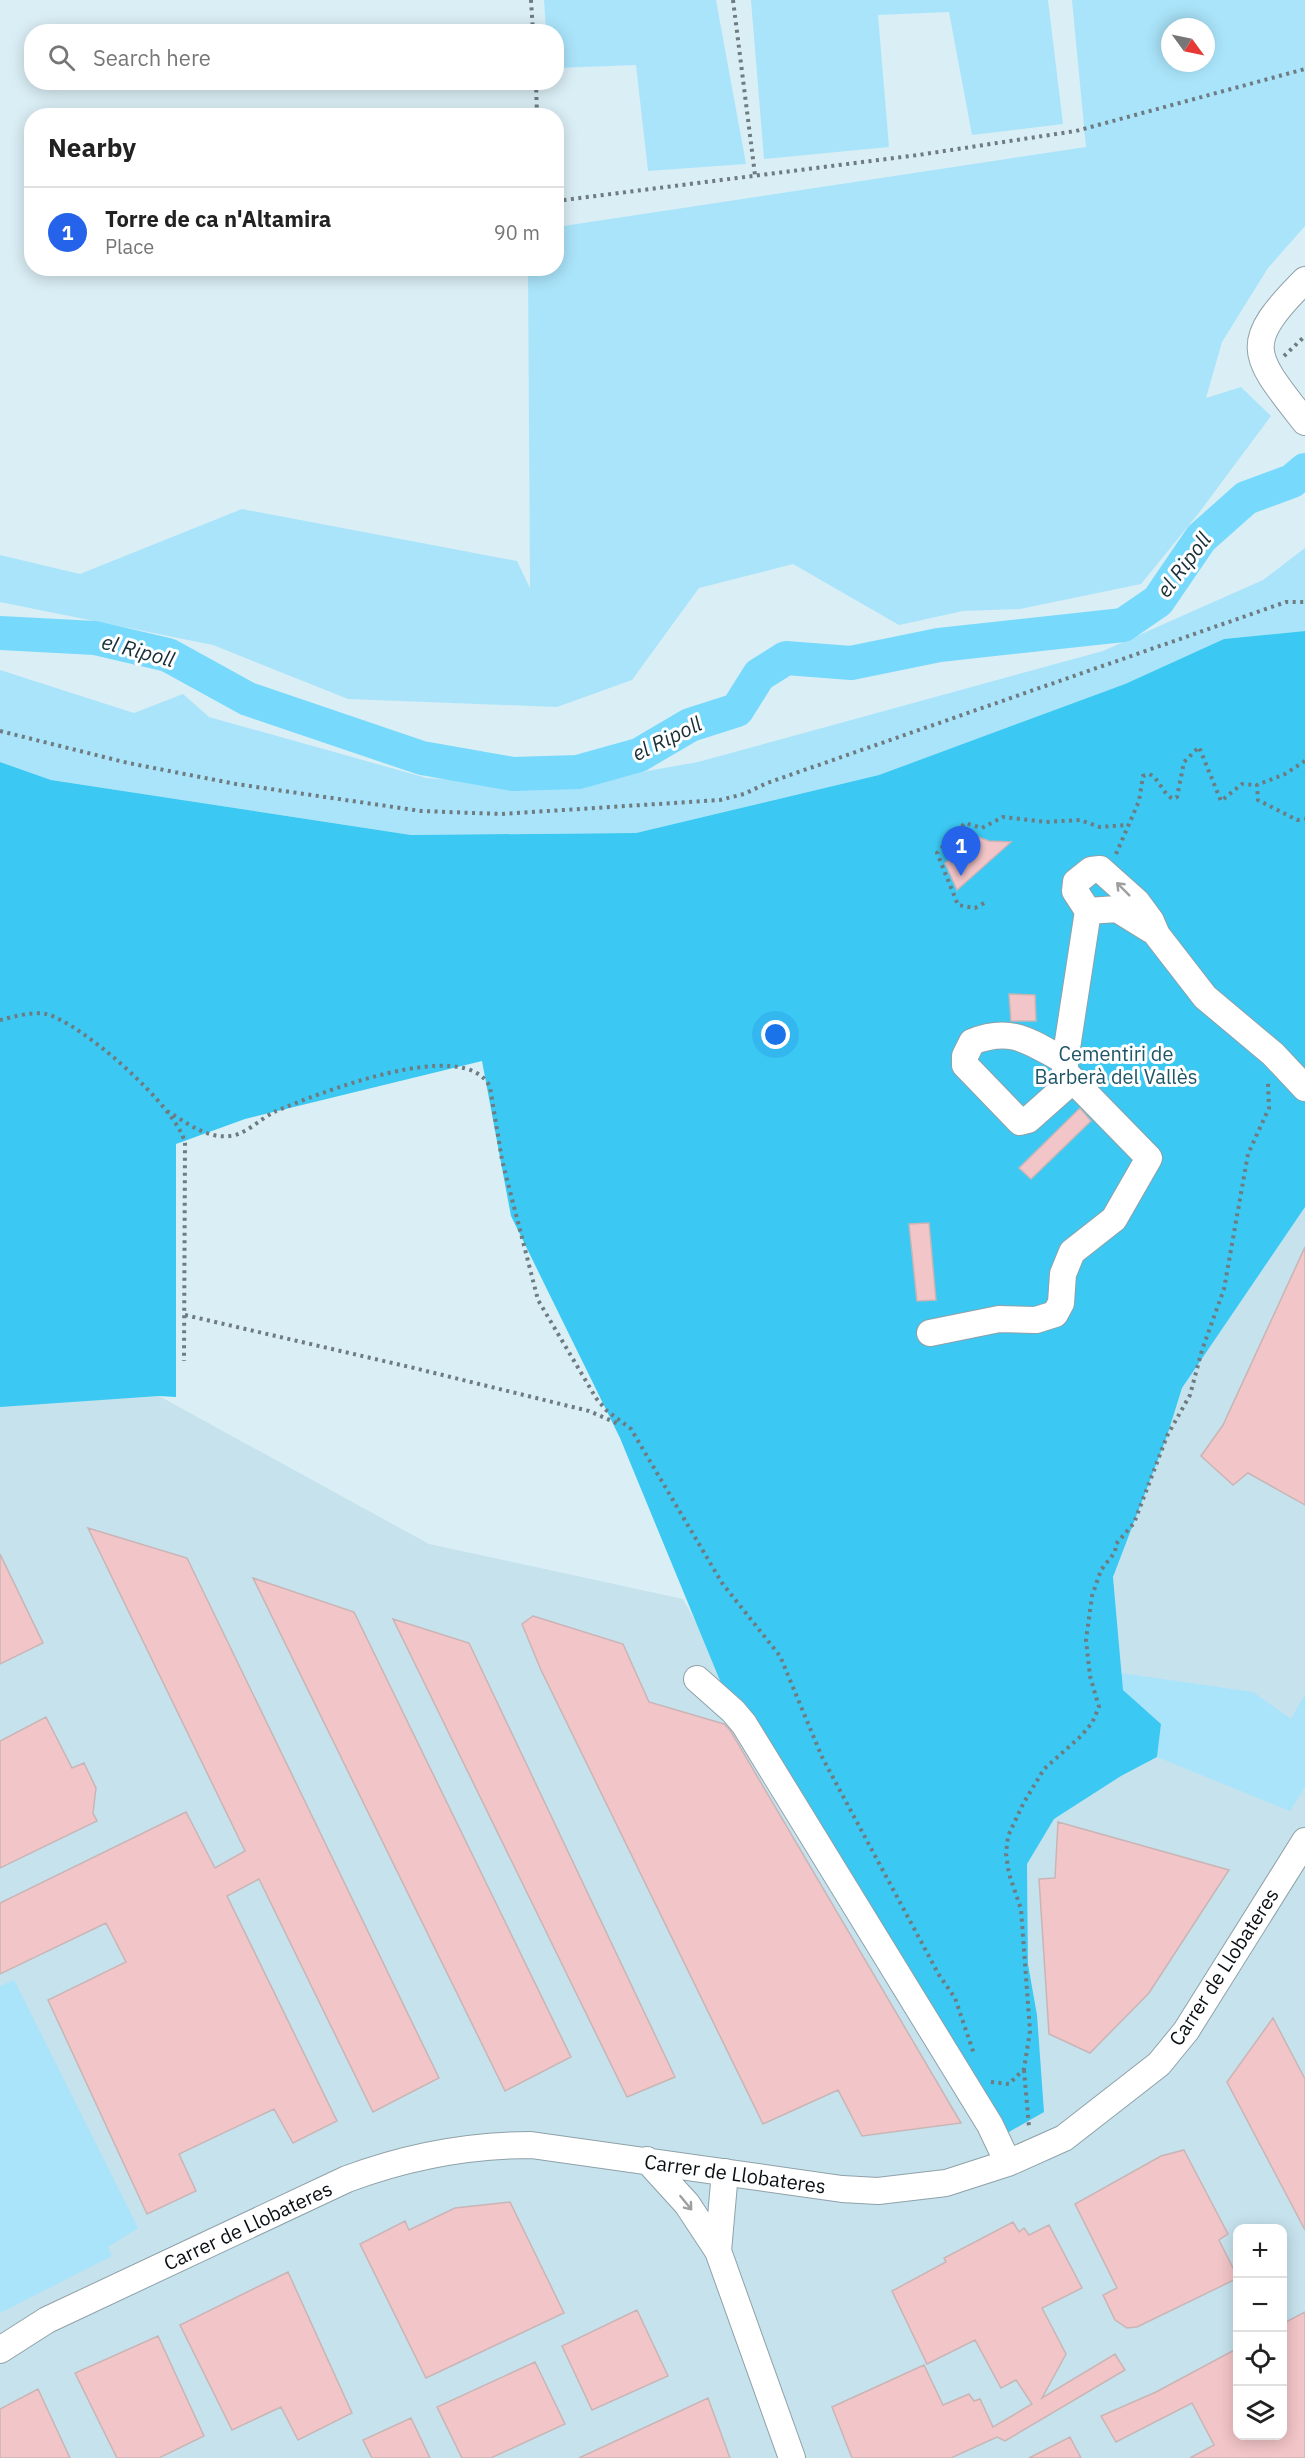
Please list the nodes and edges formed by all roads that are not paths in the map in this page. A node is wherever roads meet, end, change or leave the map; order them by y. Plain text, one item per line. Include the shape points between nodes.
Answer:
1 (1305, 280) edge
2 (1305, 422) edge
3 (1088, 911) junction
4 (1157, 935) junction
5 (1305, 1088) edge
6 (930, 1333) dead end
7 (697, 1679) dead end
8 (1305, 1841) edge
9 (647, 2160) junction
10 (1008, 2163) junction
11 (725, 2172) junction
12 (718, 2251) junction
13 (47, 2320) junction
14 (0, 2335) edge
15 (0, 2350) edge
16 (792, 2458) edge

1 - 2 street via 1274,311 1263,329 1259,348 1269,375
3 - 4 street via 1117,909
4 -> 3 street via 1137,902 1100,869 1091,870 1076,882 1075,891
3 - 6 street via 1069,1070 1149,1158 1114,1219 1072,1252 1055,1314 1036,1320 999,1319
4 - 5 street via 1204,997
7 - 10 street via 734,1711 744,1725 990,2126
8 - 10 street, Carrer de Llobateres via 1186,2031 1159,2064 1064,2138
9 - 11 street, Carrer de Llobateres
9 -> 12 street via 701,2221
9 - 13 street, Carrer de Llobateres via 531,2145 499,2145 389,2163
10 - 11 street, Carrer de Llobateres via 946,2183 878,2192
11 - 12 street
12 - 16 street
13 - 14 street, Carrer de Llobateres
13 - 15 street, Carrer de Llobateres

